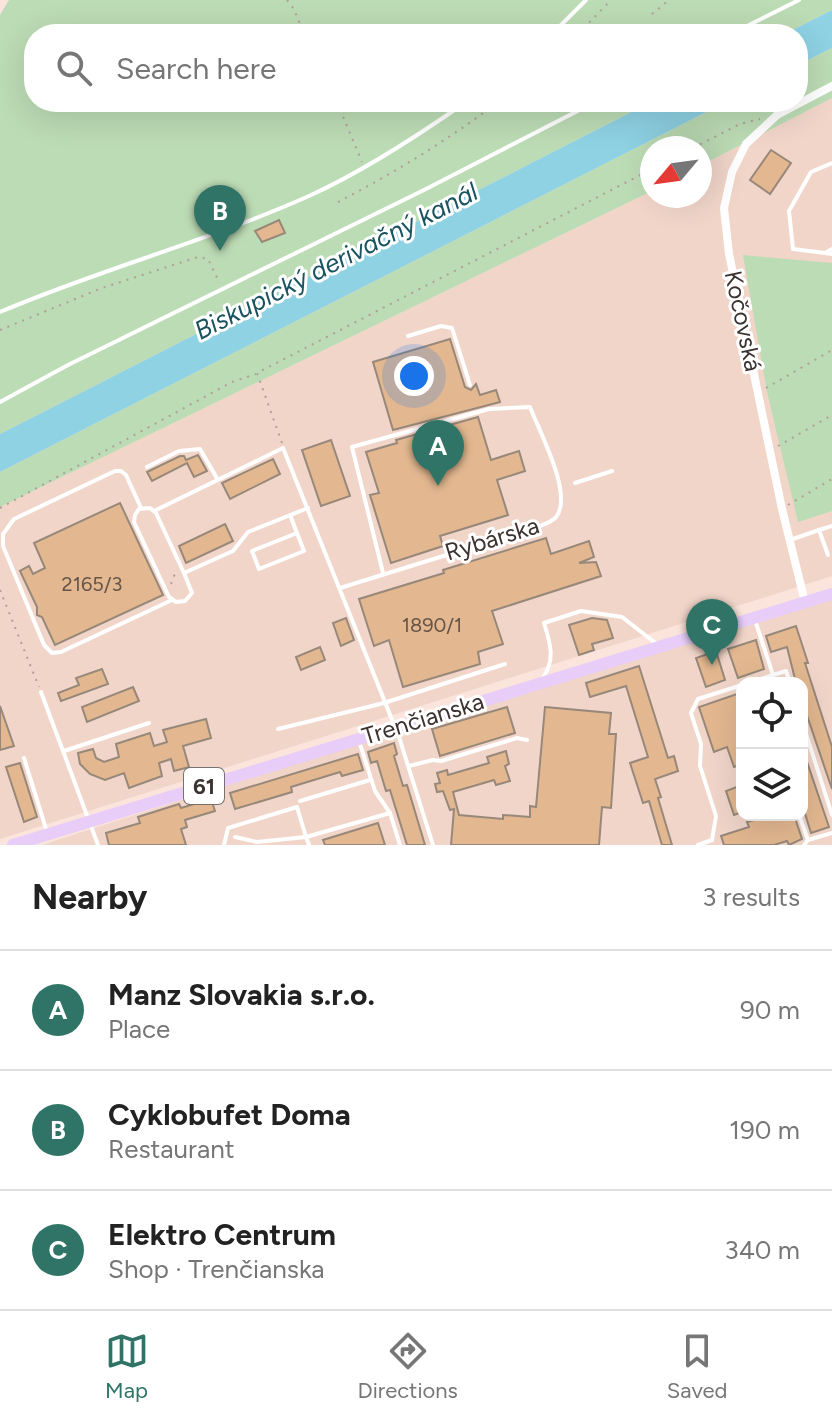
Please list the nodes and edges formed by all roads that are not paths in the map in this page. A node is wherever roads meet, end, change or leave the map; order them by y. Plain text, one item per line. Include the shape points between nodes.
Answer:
1 (586, 0) edge
2 (799, 0) edge
3 (562, 24) edge
4 (751, 24) edge
5 (832, 86) edge
6 (808, 99) edge
7 (452, 112) edge
8 (575, 112) edge
9 (785, 112) edge
10 (832, 163) edge
11 (832, 252) edge
12 (0, 312) edge
13 (408, 336) dead end
14 (470, 385) dead end
15 (0, 402) edge
16 (147, 467) dead end
17 (612, 471) dead end
18 (218, 480) junction
19 (575, 483) dead end
20 (141, 508) junction
21 (308, 508) junction
22 (154, 511) junction
23 (290, 515) junction
24 (832, 526) edge
25 (819, 530) junction
26 (297, 533) junction
27 (790, 540) junction
28 (828, 555) dead end
29 (184, 573) junction
30 (383, 573) junction
31 (340, 588) junction
32 (832, 594) edge
33 (172, 600) junction
34 (805, 602) junction
35 (755, 618) junction
36 (660, 647) junction
37 (505, 664) dead end
38 (773, 675) junction
39 (767, 677) edge
40 (788, 677) edge
41 (537, 684) junction
42 (736, 687) edge
43 (41, 692) road end
44 (384, 703) junction
45 (149, 723) dead end
46 (395, 728) junction
47 (278, 729) dead end
48 (359, 739) junction
49 (527, 740) dead end
50 (808, 740) edge
51 (64, 751) junction
52 (24, 758) dead end
53 (409, 766) junction
54 (371, 780) junction
55 (300, 801) dead end
56 (390, 813) junction
57 (832, 815) edge
58 (90, 821) junction
59 (800, 821) edge
60 (832, 833) edge
61 (48, 834) junction
62 (235, 837) dead end
63 (306, 837) junction
64 (294, 838) junction
65 (806, 843) edge
66 (13, 845) edge
67 (98, 845) edge
68 (224, 845) edge
69 (292, 845) edge
70 (309, 845) edge
71 (400, 845) edge
72 (433, 845) edge
73 (698, 845) edge

1 - 3 lane
2 - 4 lane
5 - 6 street, Kočovská
7 - 12 lane via 311,195
8 - 15 lane
9 - 27 street, Kočovská via 769,121 738,157 726,194 725,224
10 - 11 lane via 811,172 789,211 793,249
13 - 14 lane via 452,328
16 - 18 lane via 179,451 200,449
17 - 19 lane
18 - 21 lane via 283,448
18 - 22 lane
20 - 22 lane
20 - 33 lane via 134,522
20 - 33 lane via 126,475 115,471 14,519 3,534 3,546 52,653
21 - 23 lane
21 - 31 lane
22 - 29 lane
23 - 26 lane
23 - 29 lane via 248,532 233,551
24 - 25 lane
25 - 27 lane
25 - 28 lane
26 - 26 lane via 304,551 259,569 252,551
27 - 34 street, Kočovská
29 - 33 lane via 190,596 181,603
30 - 30 lane, Rybárska via 352,447 478,410 530,407 561,485 555,519
30 - 31 lane, Rybárska
31 - 44 lane
32 - 34 main road, Trenčianska / 61
34 - 35 main road, Trenčianska / 61
35 - 36 main road, Trenčianska / 61
35 - 38 lane
36 - 41 main road, Trenčianska / 61
36 - 41 lane via 622,617 581,611 544,623 553,653
37 - 44 lane
38 - 39 lane
38 - 40 lane via 786,671
41 - 46 main road, Trenčianska / 61
42 - 73 lane via 698,699 691,713 716,816 712,840
43 - 51 lane
44 - 46 lane
44 - 47 lane
45 - 51 lane
46 - 48 main road, Trenčianska / 61
46 - 53 lane
48 - 54 lane
48 - 58 main road, Trenčianska / 61
49 - 53 lane via 517,738
50 - 57 lane
51 - 58 lane
52 - 61 lane
53 - 72 lane
54 - 55 lane
54 - 56 lane
56 - 63 lane
56 - 71 lane
58 - 61 main road, Trenčianska / 61
58 - 67 lane
59 - 65 lane
60 - 65 lane
61 - 66 main road, Trenčianska / 61
62 - 64 lane via 257,842
63 - 64 lane
63 - 68 lane via 297,807 228,828
63 - 70 lane
64 - 69 lane

